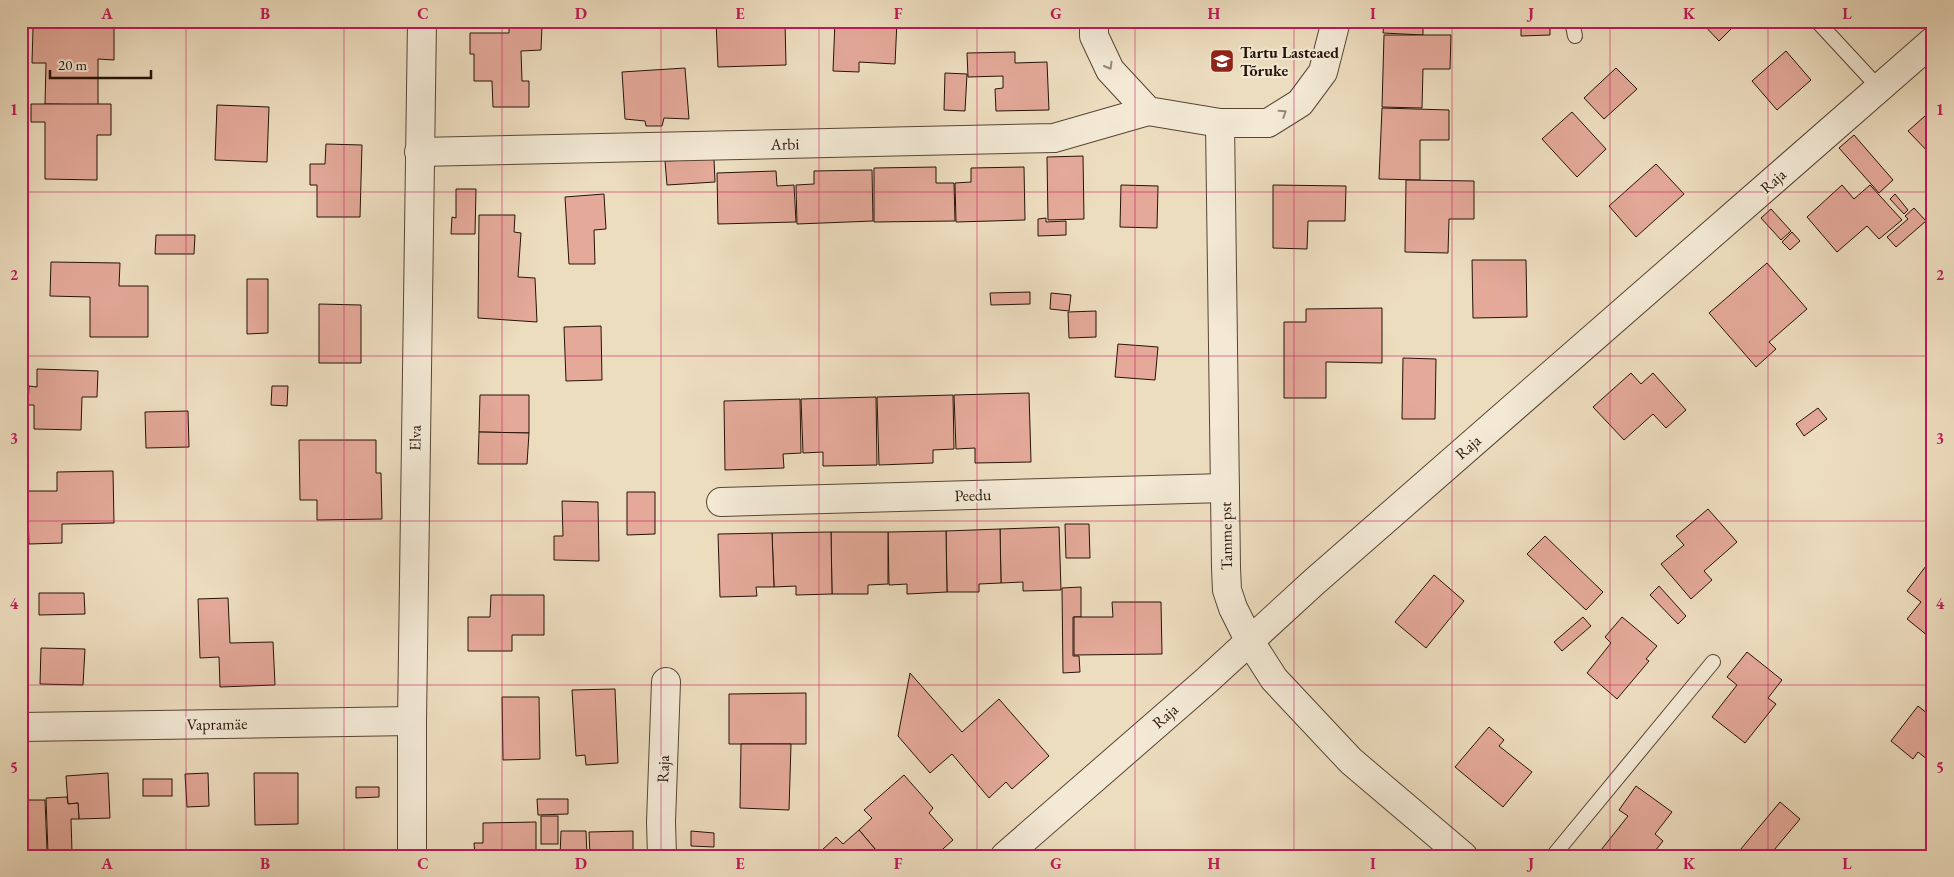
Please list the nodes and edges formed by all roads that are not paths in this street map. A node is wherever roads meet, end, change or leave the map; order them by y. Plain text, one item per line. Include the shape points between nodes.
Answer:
1 (422, 21) edge
2 (1094, 21) edge
3 (1336, 21) edge
4 (1572, 21) edge
5 (1817, 21) edge
6 (1575, 36) dead end
7 (1933, 41) edge
8 (1880, 89) junction
9 (1148, 110) junction
10 (1220, 123) junction
11 (419, 152) junction
12 (1225, 488) junction
13 (721, 502) dead end
14 (1248, 640) junction
15 (1713, 662) dead end
16 (666, 682) dead end
17 (412, 721) junction
18 (21, 727) edge
19 (412, 856) edge
20 (662, 856) edge
21 (1005, 856) edge
22 (1463, 856) edge
23 (1553, 856) edge

1 - 11 street, Elva
2 -> 9 street via 1094,36 1110,70
10 -> 3 street via 1268,123 1300,103 1323,72
4 - 6 lane
5 - 8 lane
7 - 8 street, Raja
8 - 14 street, Raja
9 - 10 street
9 - 11 street, Arbi via 1054,138
10 - 12 street, Tamme pst
11 - 17 street, Elva
12 - 13 street, Peedu
12 - 14 street, Tamme pst via 1227,590
14 - 21 street, Raja via 1205,682
14 - 22 street, Tamme pst via 1274,679 1351,761
15 - 23 lane
16 - 20 street, Raja
17 - 18 street, Vapramäe
17 - 19 street, Elva

